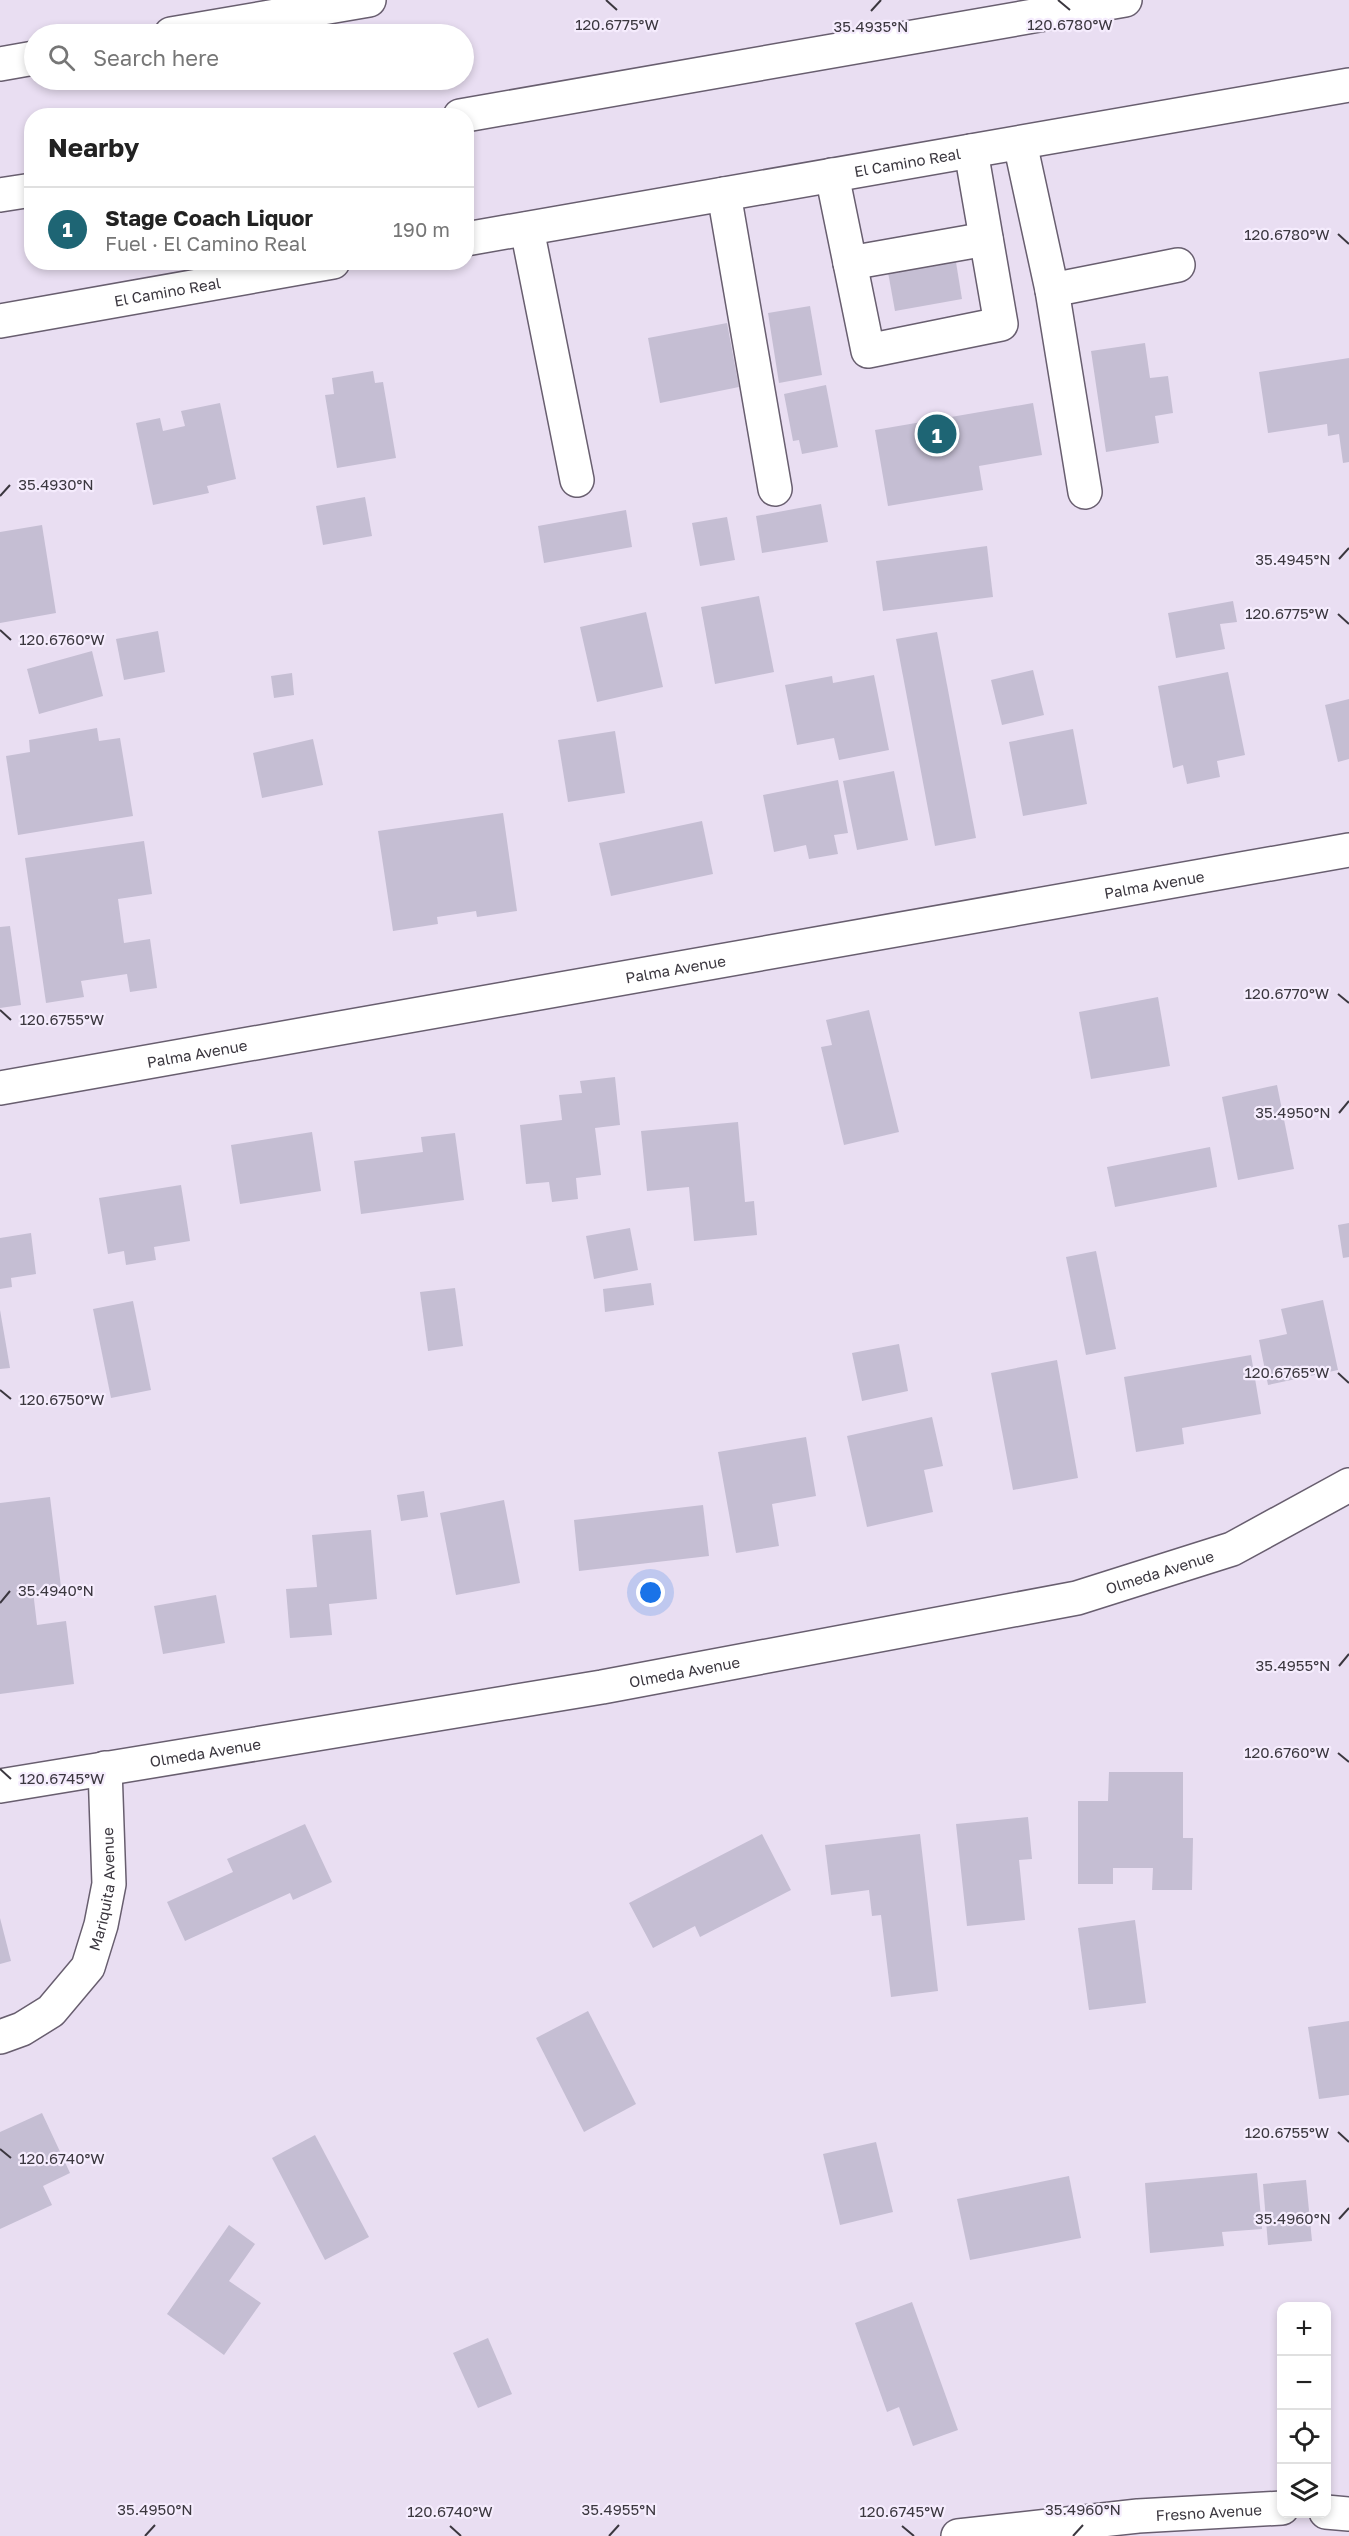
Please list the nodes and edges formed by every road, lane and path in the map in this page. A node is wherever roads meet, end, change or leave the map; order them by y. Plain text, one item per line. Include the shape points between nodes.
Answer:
1 (369, 0) edge
2 (1125, 0) edge
3 (229, 24) edge
4 (24, 60) edge
5 (0, 64) edge
6 (1349, 85) edge
7 (474, 114) edge
8 (1020, 143) junction
9 (971, 151) junction
10 (832, 175) junction
11 (24, 191) edge
12 (724, 194) junction
13 (0, 195) edge
14 (527, 229) junction
15 (474, 238) edge
16 (986, 239) junction
17 (850, 263) junction
18 (1178, 265) dead end
19 (288, 270) edge
20 (1052, 290) junction
21 (0, 321) edge
22 (577, 480) dead end
23 (775, 489) dead end
24 (1085, 492) dead end
25 (1349, 850) edge
26 (0, 1088) edge
27 (1349, 1485) edge
28 (105, 1768) junction
29 (0, 1786) edge
30 (0, 2037) edge
31 (1277, 2508) edge
32 (1331, 2512) edge
33 (1349, 2514) edge
34 (958, 2536) edge

1 - 3 main road
2 - 7 main road
4 - 5 main road
6 - 8 main road, El Camino Real
8 - 9 main road, El Camino Real
8 - 20 main road
9 - 10 main road, El Camino Real
9 - 16 main road
10 - 12 main road, El Camino Real
10 - 17 main road
11 - 13 main road
12 - 14 main road, El Camino Real
12 - 23 main road
14 - 15 main road, El Camino Real
14 - 22 main road
16 - 17 main road
16 - 17 main road via 1001,324 868,351
18 - 20 main road
19 - 21 main road, El Camino Real
20 - 24 main road
25 - 26 main road, Palma Avenue
27 - 28 main road, Olmeda Avenue via 1232,1549 1077,1598 602,1687
28 - 29 main road, Olmeda Avenue
28 - 30 main road, Mariquita Avenue via 109,1884 88,1967 51,2011
31 - 34 main road, Fresno Avenue via 1138,2516
32 - 33 main road

